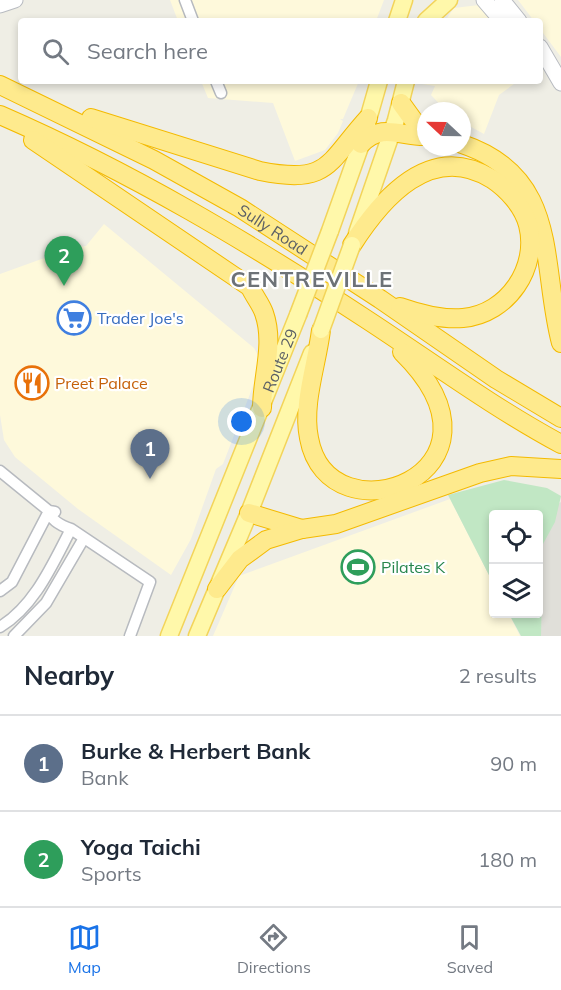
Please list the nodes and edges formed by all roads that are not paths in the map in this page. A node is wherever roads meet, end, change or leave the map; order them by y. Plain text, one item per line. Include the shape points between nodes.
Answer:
1 (15, 0) edge
2 (184, 0) edge
3 (404, 0) edge
4 (432, 0) edge
5 (449, 0) edge
6 (484, 0) edge
7 (502, 0) edge
8 (0, 5) edge
9 (192, 18) edge
10 (398, 18) edge
11 (426, 18) edge
12 (428, 18) edge
13 (499, 18) edge
14 (517, 18) edge
15 (543, 54) edge
16 (551, 73) edge
17 (217, 84) edge
18 (378, 84) edge
19 (405, 84) edge
20 (0, 85) edge
21 (221, 93) dead end
22 (401, 103) junction
23 (0, 115) edge
24 (368, 118) junction
25 (0, 121) edge
26 (417, 123) edge
27 (392, 130) junction
28 (417, 134) edge
29 (361, 144) junction
30 (471, 147) edge
31 (352, 245) junction
32 (380, 299) junction
33 (370, 322) junction
34 (321, 330) junction
35 (561, 344) edge
36 (261, 408) junction
37 (561, 418) edge
38 (561, 444) edge
39 (561, 469) edge
40 (0, 471) edge
41 (226, 499) junction
42 (49, 511) junction
43 (249, 513) junction
44 (71, 529) junction
45 (302, 529) junction
46 (84, 538) junction
47 (217, 589) junction
48 (0, 591) edge
49 (0, 627) edge
50 (14, 636) edge
51 (130, 636) edge
52 (169, 636) edge
53 (197, 636) edge

1 - 8 street
2 - 9 street
3 - 10 main road
4 - 11 main road
5 - 12 main road
6 - 13 street
7 - 14 street
15 - 16 street
17 - 21 street
18 - 24 main road, Route 29
19 - 22 main road, Route 29
20 - 24 highway via 104,122 287,177 310,174 332,162
20 - 32 highway, Sully Road via 154,160 240,208
22 - 26 highway
22 - 27 main road, Route 29
23 - 33 highway, Sully Road via 177,201
24 - 29 main road, Route 29
25 - 36 highway via 70,163 250,287 264,312 269,337
27 - 28 highway
27 - 29 highway via 371,135
27 - 31 main road, Route 29
29 - 36 main road, Route 29, bridge
30 - 35 highway via 509,169 528,193 539,216 546,237
31 - 32 highway via 394,191 431,170 452,167 487,176 508,192 523,212 530,250 524,273 510,294 491,308 465,318 450,318 419,313
31 - 34 main road, Route 29, bridge
32 - 37 highway, Sully Road via 496,380
33 - 34 highway via 428,380 439,399 444,420 439,446 430,463 406,484 391,490 364,490 335,479 314,454 308,417
33 - 38 highway, Sully Road via 502,410
34 - 43 main road, Route 29
36 - 41 main road, Route 29
39 - 45 highway via 511,466 445,484 336,524
40 - 42 street
41 - 43 main road
41 - 52 main road, Route 29
42 - 44 street via 55,521
42 - 48 street via 12,582
43 - 45 highway
43 - 47 main road, Route 29
44 - 46 street
44 - 49 street via 32,597
45 - 47 highway via 256,546 240,559
46 - 50 street via 46,603
46 - 51 street via 150,582
47 - 53 main road, Route 29

